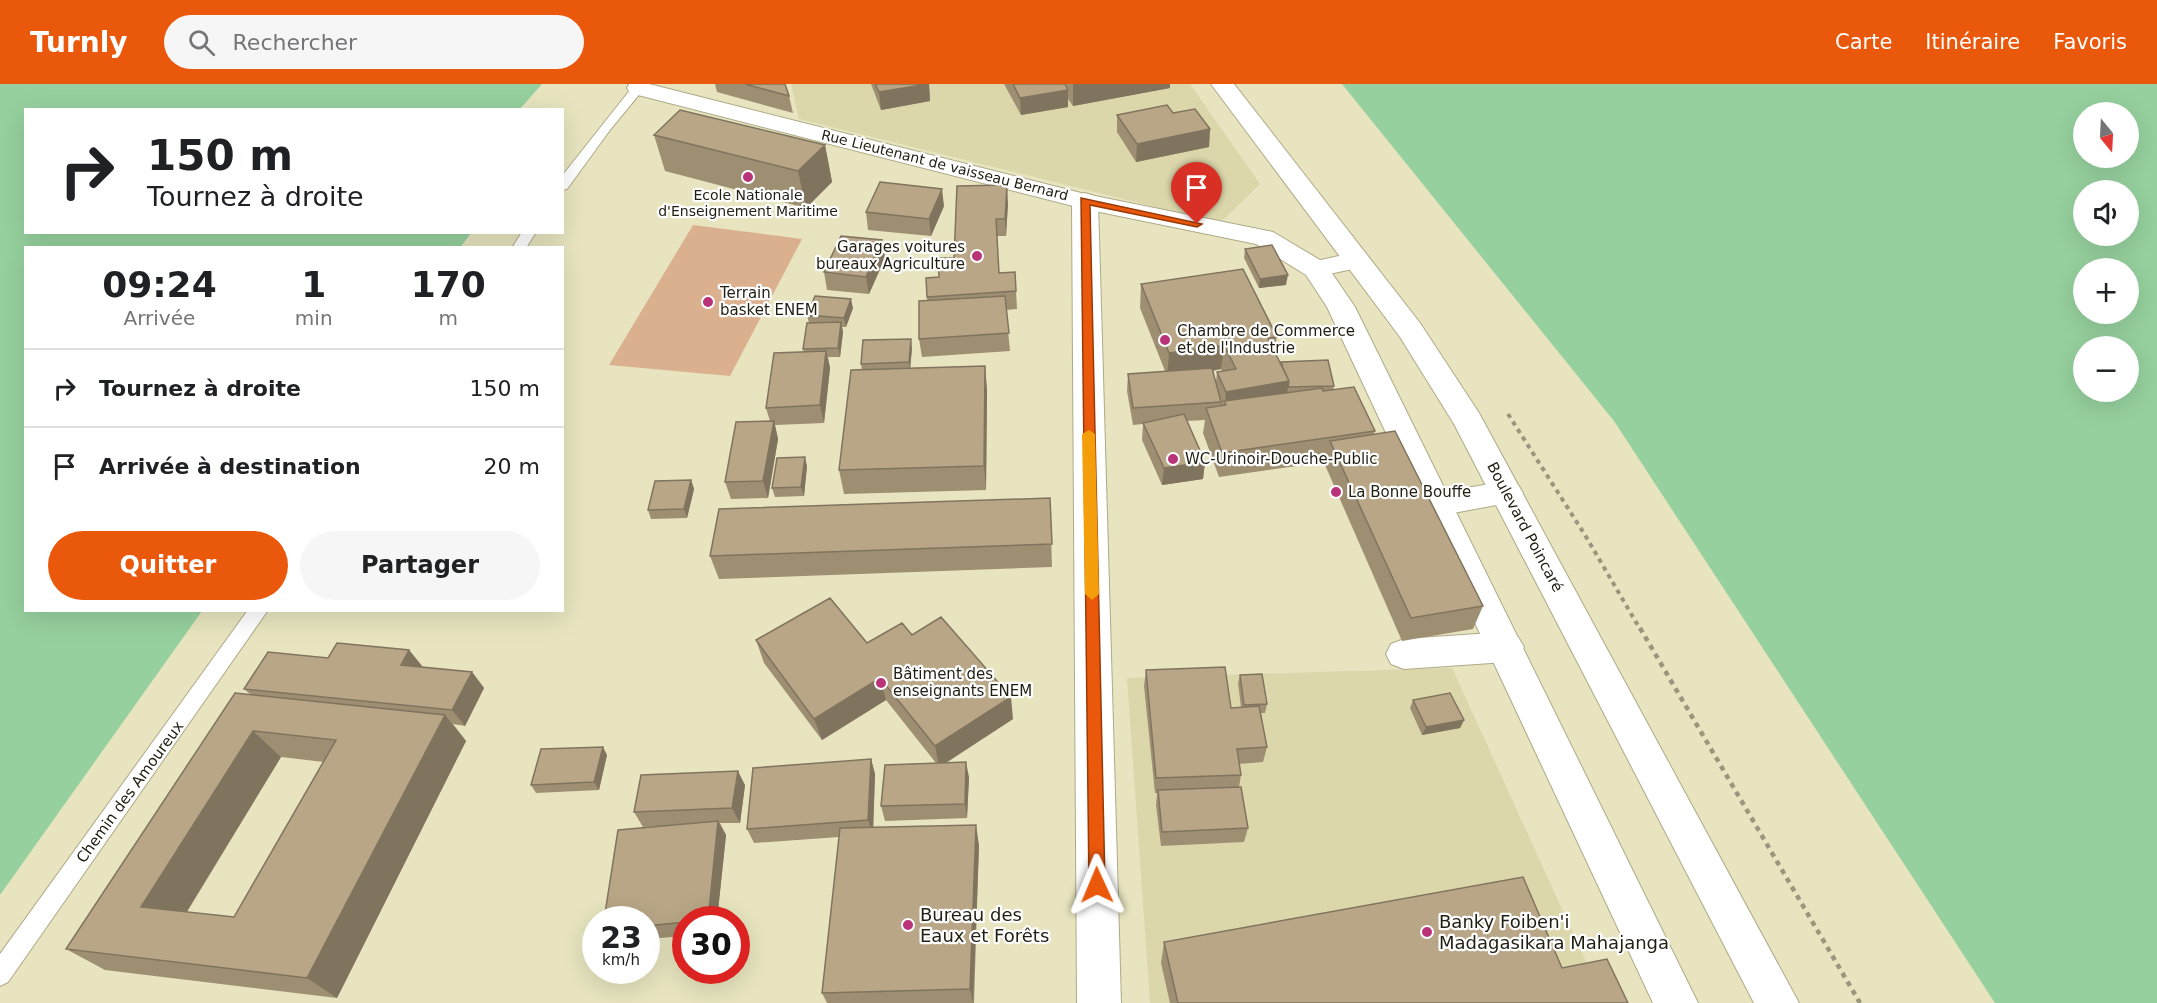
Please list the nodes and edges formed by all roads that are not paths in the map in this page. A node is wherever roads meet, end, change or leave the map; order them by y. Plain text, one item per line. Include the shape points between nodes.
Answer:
1 (1222, 84) edge
2 (641, 86) edge
3 (564, 183) edge
4 (1084, 201) junction
5 (1357, 260) junction
6 (1316, 268) junction
7 (1507, 493) junction
8 (1437, 504) junction
9 (258, 612) edge
10 (1506, 647) junction
11 (1404, 654) dead end
12 (0, 974) edge
13 (1099, 1003) edge
14 (1676, 1003) edge
15 (1777, 1003) edge

1 - 5 street, Boulevard Poincaré
2 - 3 lane
2 - 4 street, Rue Lieutenant de vaisseau Bernard
4 - 6 street, Rue Lieutenant de vaisseau Bernard via 1264,238
4 - 13 street
5 - 6 street
5 - 7 street, Boulevard Poincaré via 1410,330 1468,421
6 - 8 street via 1341,307
7 - 8 street
7 - 15 street, Boulevard Poincaré
8 - 10 street
9 - 12 lane, Chemin des Amoureux
10 - 11 street
10 - 14 street

